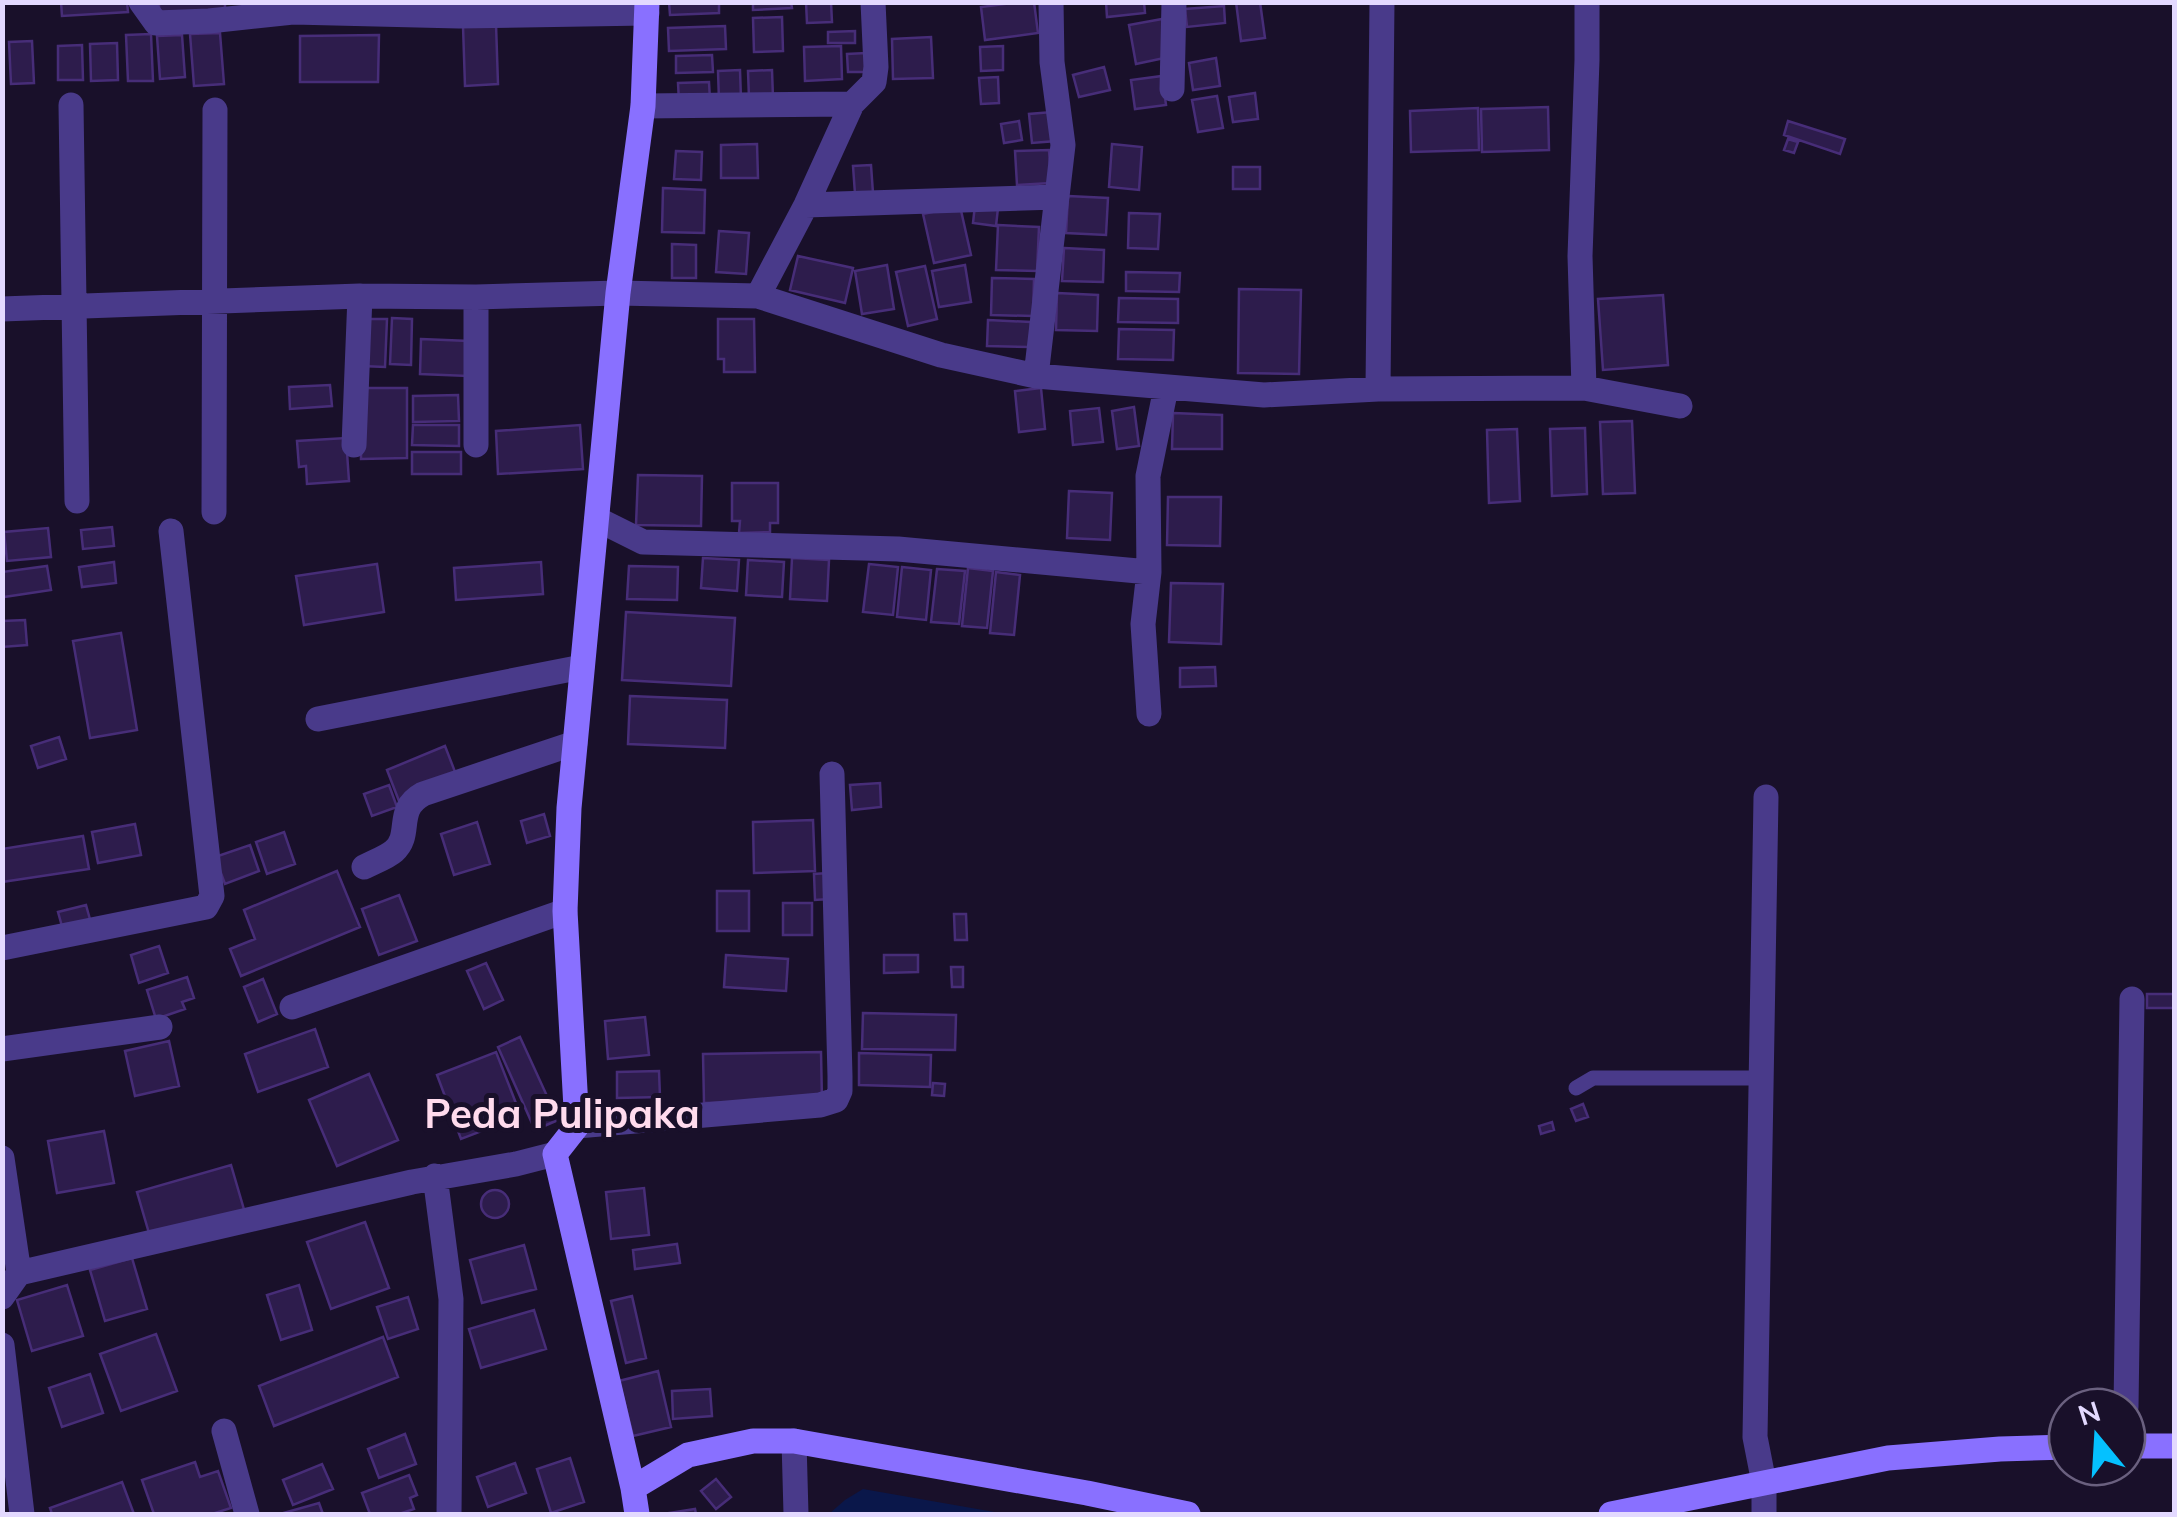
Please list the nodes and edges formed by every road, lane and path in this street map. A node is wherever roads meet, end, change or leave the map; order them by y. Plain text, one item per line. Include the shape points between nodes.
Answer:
1 (142, 2) edge
2 (872, 2) edge
3 (1051, 2) edge
4 (1174, 2) edge
5 (1382, 2) edge
6 (1586, 2) edge
7 (293, 7) edge
8 (647, 8) edge
9 (459, 9) edge
10 (1172, 89) dead end
11 (852, 104) junction
12 (71, 105) dead end
13 (643, 106) junction
14 (215, 110) dead end
15 (1057, 197) junction
16 (806, 206) junction
17 (618, 293) junction
18 (360, 296) junction
19 (758, 296) junction
20 (476, 297) junction
21 (216, 302) junction
22 (72, 306) junction
23 (2, 309) edge
24 (1036, 376) junction
25 (1166, 388) junction
26 (1584, 388) junction
27 (1378, 389) junction
28 (1680, 406) dead end
29 (476, 445) dead end
30 (354, 446) dead end
31 (77, 501) dead end
32 (214, 512) dead end
33 (598, 519) junction
34 (172, 531) dead end
35 (1149, 572) junction
36 (582, 666) junction
37 (1149, 714) dead end
38 (318, 719) dead end
39 (575, 743) junction
40 (832, 774) dead end
41 (1766, 797) dead end
42 (364, 867) dead end
43 (564, 911) junction
44 (2, 948) edge
45 (2132, 999) dead end
46 (292, 1007) dead end
47 (160, 1027) dead end
48 (2, 1049) edge
49 (1761, 1078) junction
50 (1576, 1088) dead end
51 (577, 1126) junction
52 (555, 1154) junction
53 (2, 1158) edge
54 (436, 1176) junction
55 (19, 1273) junction
56 (2, 1297) edge
57 (2, 1345) edge
58 (2126, 1387) edge
59 (224, 1430) dead end
60 (794, 1441) junction
61 (2147, 1446) edge
62 (2174, 1446) edge
63 (2047, 1448) edge
64 (1764, 1483) junction
65 (633, 1488) junction
66 (22, 1514) edge
67 (247, 1514) edge
68 (449, 1514) edge
69 (636, 1514) edge
70 (796, 1514) edge
71 (1188, 1514) edge
72 (1611, 1514) edge
73 (1764, 1514) edge

1 - 7 street via 156,23
2 - 11 street via 874,82
3 - 15 street via 1063,145
4 - 10 street
5 - 27 street
6 - 26 street
7 - 9 street
8 - 9 street
8 - 13 main road
11 - 13 street
11 - 16 street
12 - 22 street
13 - 17 main road
14 - 21 street
15 - 16 street
15 - 24 street
16 - 19 street
17 - 19 street
17 - 20 street
17 - 33 main road
18 - 20 street
18 - 21 street
18 - 30 street
19 - 24 street via 940,356
20 - 29 street
21 - 22 street
21 - 32 street
22 - 23 street
22 - 31 street
24 - 25 street
25 - 27 street via 1264,395
25 - 35 street via 1148,476
26 - 27 street
26 - 28 street
33 - 35 street via 643,542 898,548
33 - 36 main road
34 - 44 street via 212,896 206,908
35 - 37 street via 1143,624
36 - 38 street
36 - 39 main road
39 - 42 street via 423,794 407,807 394,851
39 - 43 main road
40 - 51 street via 836,1100
41 - 49 street
43 - 46 street
43 - 51 main road
45 - 58 street
47 - 48 street
49 - 50 lane via 1594,1078
49 - 64 street via 1754,1437
51 - 52 main road
52 - 54 street
52 - 65 main road
53 - 55 street
54 - 55 street
54 - 68 street via 451,1298
55 - 56 street
57 - 66 street
59 - 67 street
60 - 65 main road via 753,1440 688,1455
60 - 70 street
60 - 71 main road
61 - 62 main road
63 - 64 main road via 1888,1458
64 - 72 main road
64 - 73 street
65 - 69 main road

